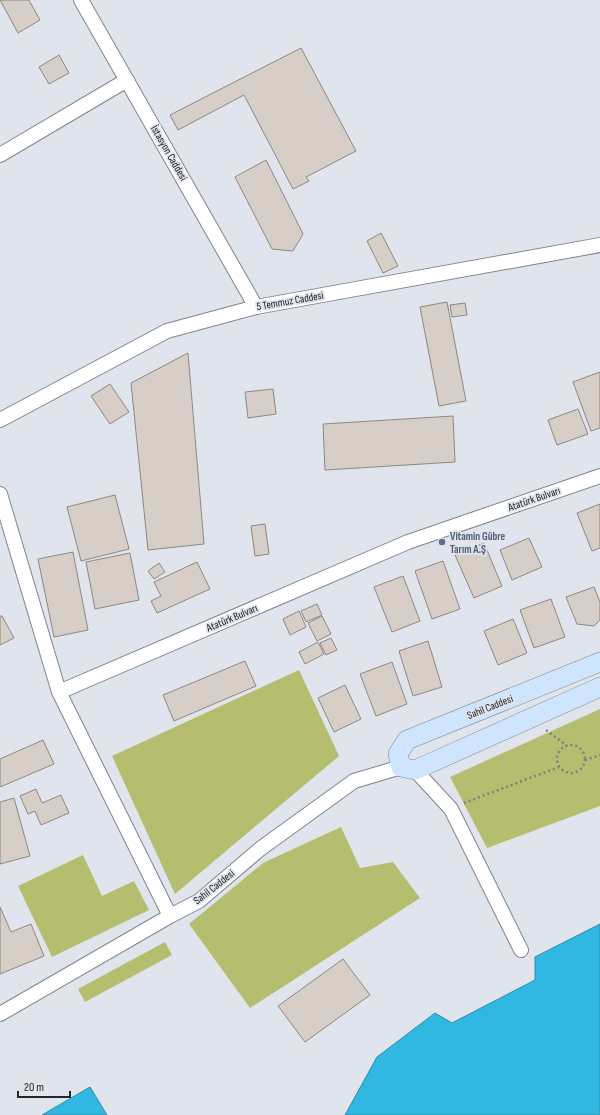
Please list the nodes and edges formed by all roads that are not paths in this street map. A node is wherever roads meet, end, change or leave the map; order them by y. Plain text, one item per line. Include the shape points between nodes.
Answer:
1 (81, 0) edge
2 (128, 80) junction
3 (0, 155) edge
4 (600, 245) edge
5 (256, 307) junction
6 (0, 420) edge
7 (600, 476) edge
8 (0, 494) edge
9 (600, 662) edge
10 (600, 687) edge
11 (59, 692) junction
12 (408, 768) junction
13 (170, 916) junction
14 (521, 950) dead end
15 (0, 1014) edge

1 - 2 street, İstasyon Caddesi
2 - 3 street
2 - 5 street, İstasyon Caddesi
4 - 5 street, 5 Temmuz Caddesi
5 - 6 street, 5 Temmuz Caddesi via 167,330
7 - 11 street, Atatürk Bulvarı via 408,542
8 - 11 street
9 - 12 street, Sahil Caddesi via 407,740 398,754
10 - 12 street, Sahil Caddesi
11 - 13 street
12 - 13 street, Sahil Caddesi via 354,781 260,849 200,901
12 - 14 street via 451,809
13 - 15 street, Sahil Caddesi

